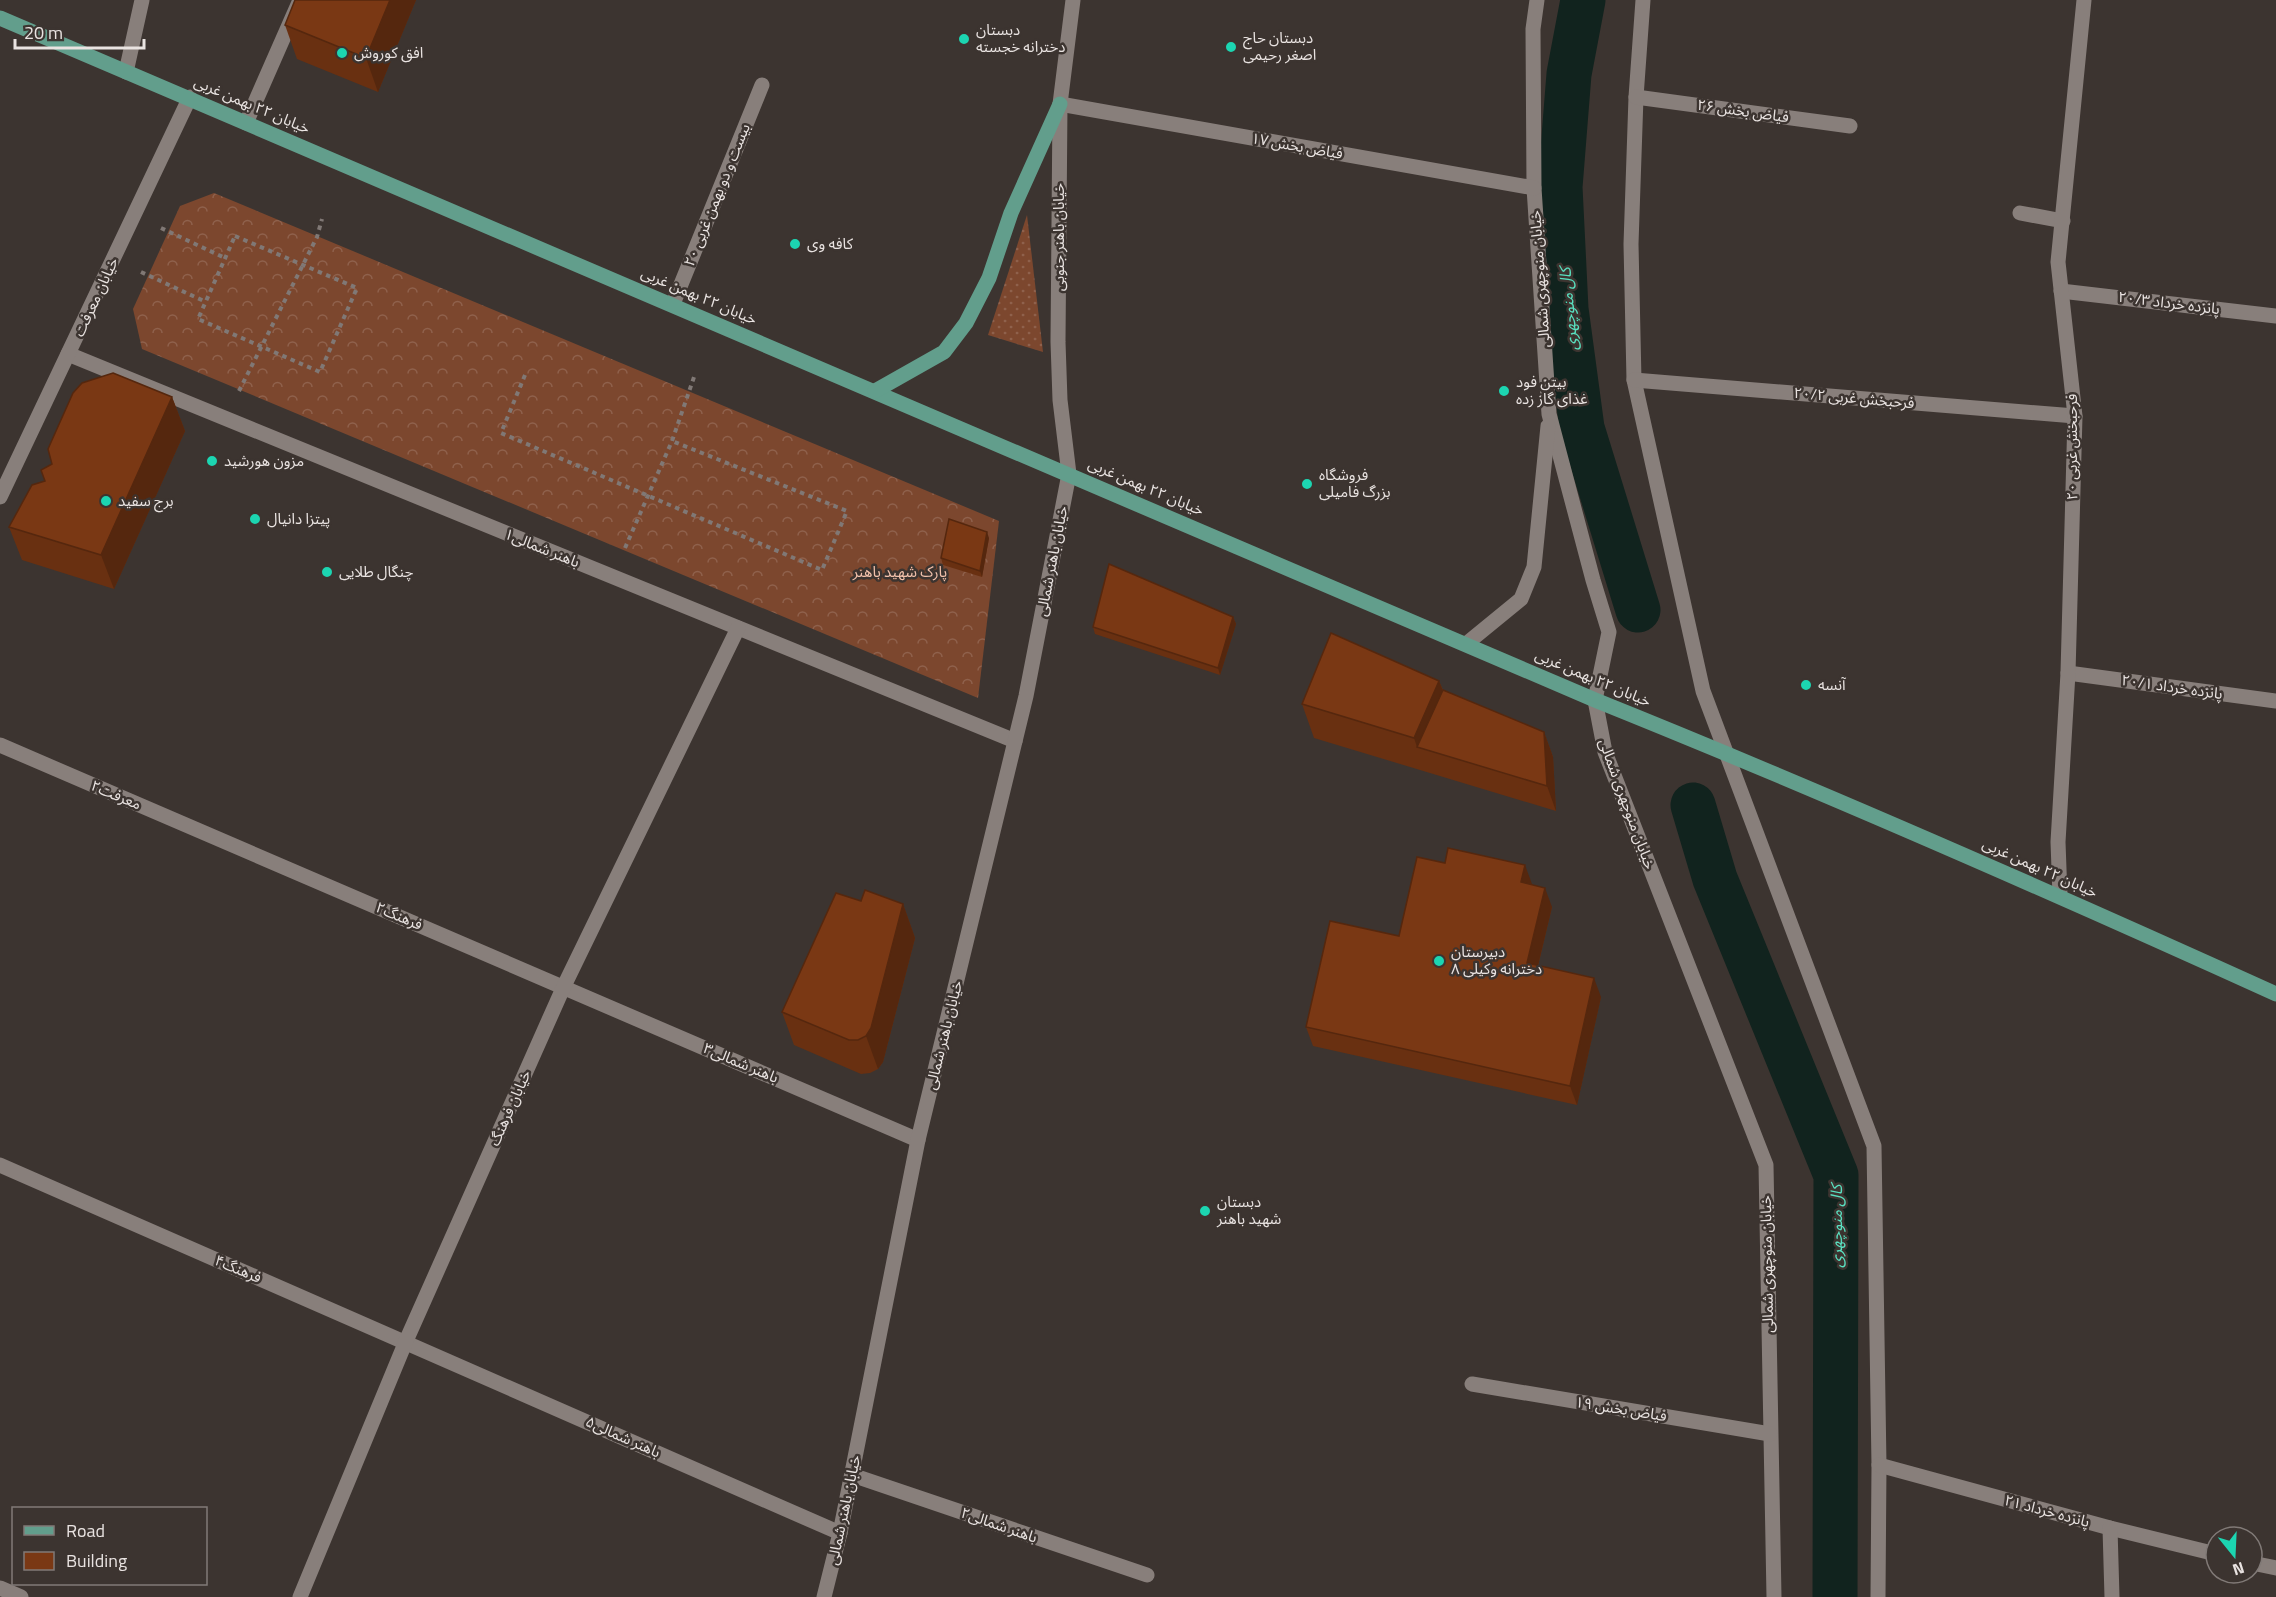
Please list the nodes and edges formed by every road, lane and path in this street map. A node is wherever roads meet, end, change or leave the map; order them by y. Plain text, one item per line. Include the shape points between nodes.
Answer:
1 (142, 0) edge
2 (300, 0) edge
3 (1073, 0) edge
4 (1537, 0) edge
5 (1643, 0) edge
6 (2084, 0) edge
7 (0, 18) edge
8 (126, 72) junction
9 (762, 85) dead end
10 (1636, 97) junction
11 (190, 98) junction
12 (1060, 104) junction
13 (246, 123) junction
14 (1850, 126) dead end
15 (1534, 188) junction
16 (2020, 213) dead end
17 (134, 216) junction
18 (322, 219) dead end
19 (2063, 221) junction
20 (225, 258) junction
21 (114, 259) junction
22 (302, 265) junction
23 (2061, 291) junction
24 (206, 302) junction
25 (673, 304) junction
26 (2276, 316) edge
27 (261, 346) junction
28 (69, 354) junction
29 (525, 375) dead end
30 (694, 377) dead end
31 (1634, 380) junction
32 (875, 391) junction
33 (1549, 414) junction
34 (2075, 417) junction
35 (226, 418) junction
36 (672, 441) junction
37 (1069, 474) junction
38 (649, 496) junction
39 (0, 497) edge
40 (613, 576) junction
41 (738, 628) junction
42 (1466, 644) junction
43 (2068, 673) junction
44 (1595, 700) junction
45 (2276, 701) edge
46 (1016, 741) junction
47 (0, 745) edge
48 (1724, 751) junction
49 (233, 845) joint
50 (2060, 896) junction
51 (564, 986) junction
52 (2276, 994) edge
53 (918, 1140) junction
54 (0, 1165) edge
55 (406, 1341) junction
56 (1472, 1384) dead end
57 (1770, 1434) junction
58 (1879, 1465) junction
59 (852, 1475) junction
60 (2110, 1528) junction
61 (840, 1533) junction
62 (2204, 1551) edge
63 (1147, 1575) dead end
64 (0, 1588) edge
65 (21, 1597) edge
66 (300, 1597) edge
67 (824, 1597) edge
68 (1774, 1597) edge
69 (1878, 1597) edge
70 (2112, 1597) edge

1 - 8 street
2 - 13 street
3 - 12 street, خیابان باهنر جنوبی
4 - 15 street, خیابان منوچهری شمالی via 1533,28
5 - 10 street
6 - 19 street, فرحبخش غربی ۲۰
7 - 8 main road, خیابان ۲۲ بهمن غربی
8 - 11 main road, خیابان ۲۲ بهمن غربی
9 - 25 street, بیست و دو بهمن غربی ۲۰
10 - 14 street, فیاض بخش ۲۶
10 - 31 street via 1631,244
11 - 13 main road, خیابان ۲۲ بهمن غربی
11 - 17 street, خیابان معرفت
12 - 15 street, فیاض بخش ۱۷
12 - 32 main road via 1011,213 989,278 966,323 944,352
12 - 37 street, خیابان باهنر جنوبی via 1058,342
13 - 25 main road, خیابان ۲۲ بهمن غربی
15 - 33 street, خیابان منوچهری شمالی
16 - 19 street
17 - 20 path
17 - 21 street, خیابان معرفت
18 - 22 path
19 - 23 street, فرحبخش غربی ۲۰ via 2058,262
20 - 22 path via 235,236
20 - 24 path
21 - 24 path
21 - 28 street, خیابان معرفت
22 - 27 path
22 - 27 path via 357,288 320,372
23 - 26 street, پانزده خرداد ۲۰/۳
23 - 34 street, فرحبخش غربی ۲۰
24 - 27 path via 198,319
25 - 32 main road, خیابان ۲۲ بهمن غربی
27 - 35 path
28 - 35 street, باهنر شمالی۱
28 - 39 street, خیابان معرفت
29 - 38 path via 501,433
30 - 36 path
31 - 34 street, فرحبخش غربی ۲۰/۲
31 - 48 street via 1694,656
32 - 37 main road, خیابان ۲۲ بهمن غربی
33 - 42 street via 1534,567 1521,599
33 - 44 street, خیابان منوچهری شمالی via 1609,632
34 - 43 street, فرحبخش غربی ۲۰
35 - 40 street, باهنر شمالی۱
36 - 38 path
36 - 38 path via 848,511 822,570
37 - 42 main road, خیابان ۲۲ بهمن غربی
37 - 46 street, خیابان باهنر شمالی
38 - 40 path
40 - 41 street, باهنر شمالی۱
41 - 46 street, باهنر شمالی۱
41 - 51 street, خیابان فرهنگ
42 - 44 main road, خیابان ۲۲ بهمن غربی
43 - 45 street, پانزده خرداد ۲۰/۱
43 - 50 street, فرحبخش غربی ۲۰ via 2058,842
44 - 48 main road, خیابان ۲۲ بهمن غربی
44 - 57 street, خیابان منوچهری شمالی via 1605,752 1766,1165
46 - 53 street, خیابان باهنر شمالی
47 - 49 street, معرفت۲
48 - 50 main road, خیابان ۲۲ بهمن غربی
48 - 58 street via 1874,1146
49 - 51 street, فرهنگ۲
50 - 52 main road, خیابان ۲۲ بهمن غربی
51 - 53 street, باهنر شمالی۳
51 - 55 street, خیابان فرهنگ
53 - 59 street, خیابان باهنر شمالی
54 - 55 street, فرهنگ۴
55 - 61 street, باهنر شمالی۵
55 - 66 street, خیابان فرهنگ
56 - 57 street, فیاض بخش ۱۹
57 - 68 street, خیابان منوچهری شمالی
58 - 60 street, پانزده خرداد ۲۱
58 - 69 street
59 - 61 street, خیابان باهنر شمالی
59 - 63 street, باهنر شمالی۲
60 - 62 street, پانزده خرداد ۲۱
60 - 70 street
61 - 67 street, خیابان باهنر شمالی
64 - 65 street

